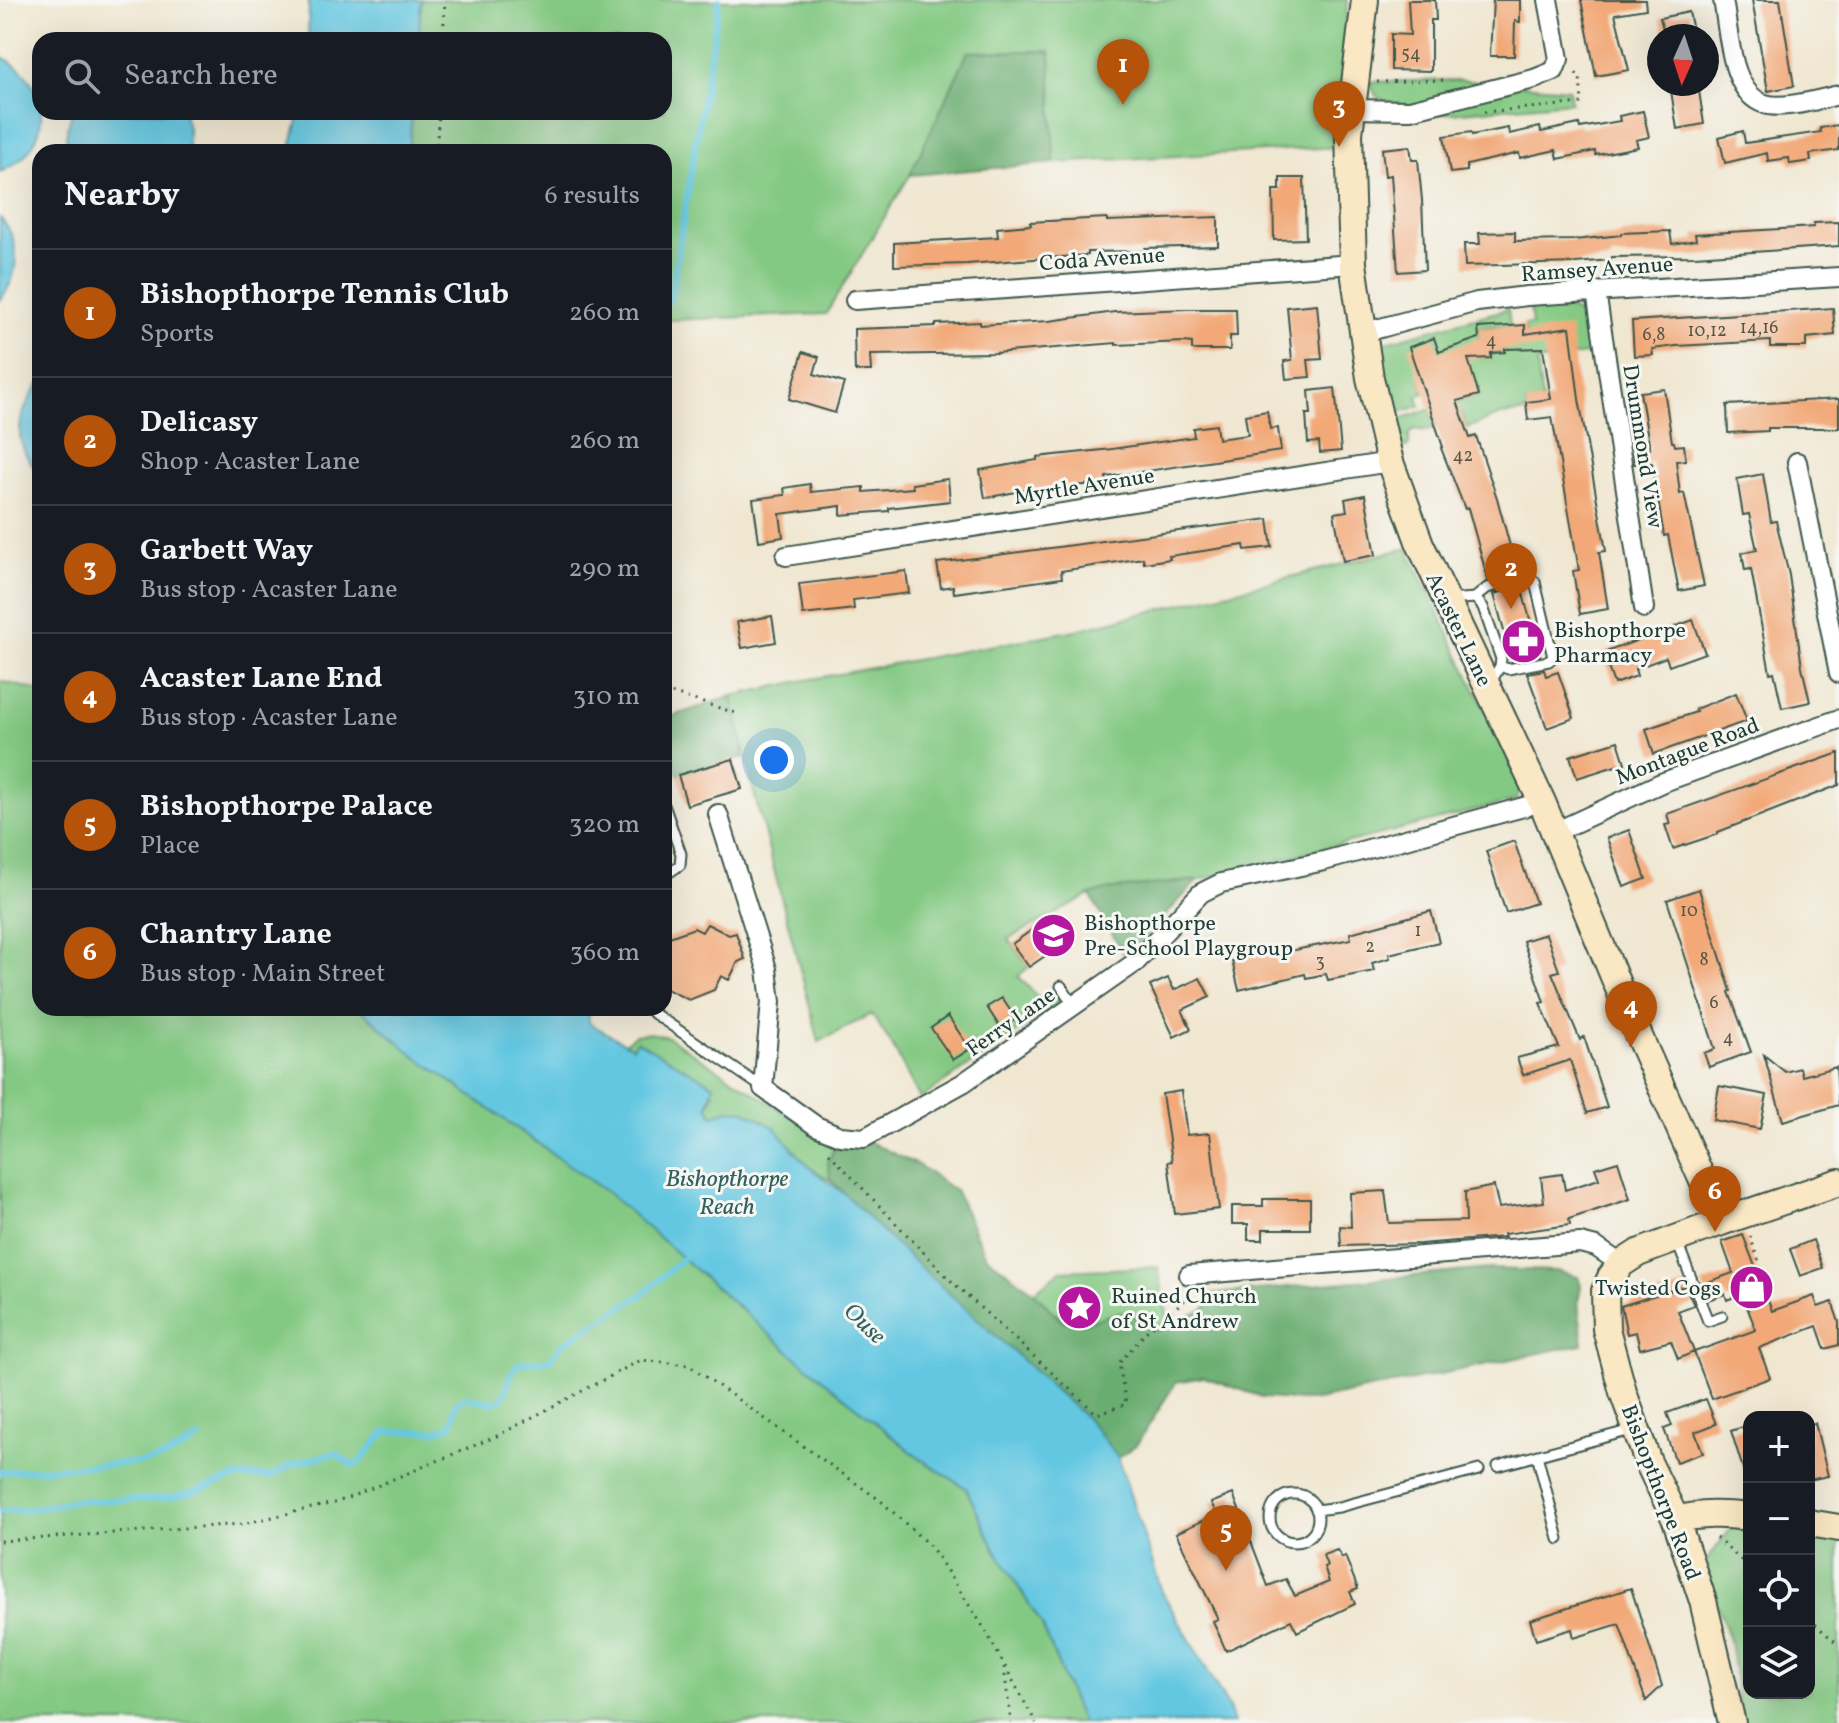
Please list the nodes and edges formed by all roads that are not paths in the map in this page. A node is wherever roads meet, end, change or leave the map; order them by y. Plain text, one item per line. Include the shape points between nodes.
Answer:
1 (1365, 0) edge
2 (1548, 0) edge
3 (1723, 0) edge
4 (1839, 95) edge
5 (1350, 109) junction
6 (1353, 264) junction
7 (1839, 277) edge
8 (1596, 292) junction
9 (855, 300) dead end
10 (1362, 333) junction
11 (1390, 462) junction
12 (1797, 462) dead end
13 (786, 556) dead end
14 (1475, 598) junction
15 (1445, 600) junction
16 (1644, 608) dead end
17 (1839, 673) edge
18 (1494, 677) junction
19 (1839, 719) edge
20 (1542, 802) junction
21 (718, 814) dead end
22 (672, 828) edge
23 (1555, 832) junction
24 (672, 870) edge
25 (1061, 986) dead end
26 (1074, 1006) junction
27 (658, 1016) edge
28 (763, 1088) junction
29 (1838, 1186) edge
30 (1731, 1218) junction
31 (1676, 1239) junction
32 (1621, 1264) junction
33 (1189, 1275) road end
34 (1722, 1316) dead end
35 (1635, 1429) junction
36 (1537, 1455) junction
37 (1498, 1466) dead end
38 (1479, 1470) dead end
39 (1316, 1510) junction
40 (1743, 1516) edge
41 (1685, 1518) junction
42 (1815, 1524) edge
43 (1839, 1528) edge
44 (1559, 1539) dead end
45 (1732, 1723) edge

1 - 5 street, Acaster Lane
2 - 5 street via 1559,59 1554,71 1410,110
3 - 4 street via 1741,87 1750,97 1780,105
5 - 6 street, Acaster Lane
6 - 9 street, Coda Avenue
6 - 10 street, Acaster Lane
7 - 8 street, Ramsey Avenue
8 - 10 street, Ramsey Avenue via 1477,302
8 - 16 street, Drummond View
10 - 11 street, Acaster Lane
11 - 13 street, Myrtle Avenue
11 - 15 street, Acaster Lane
12 - 17 street
14 - 15 lane
14 - 18 lane via 1501,659
14 - 18 lane via 1487,588 1528,577 1535,582 1553,657
15 - 18 street, Acaster Lane
18 - 20 street, Acaster Lane
19 - 23 street, Montague Road via 1661,783
20 - 23 street, Acaster Lane
20 - 26 street, Ferry Lane via 1221,883 1201,893 1136,962
21 - 28 street via 767,969 771,1002
22 - 24 lane via 681,854 680,865
23 - 30 street, Acaster Lane via 1634,1025
25 - 26 lane
26 - 28 street, Ferry Lane via 963,1083 864,1138 816,1126
27 - 28 lane
29 - 30 street
30 - 31 street
31 - 32 street
31 - 34 lane via 1708,1321
32 - 33 street via 1580,1243
32 - 35 street, Bishopthorpe Road via 1605,1291 1604,1308
35 - 36 lane
35 - 41 street, Bishopthorpe Road
36 - 37 lane
36 - 44 lane
38 - 39 lane
39 - 39 lane via 1314,1532 1302,1541 1279,1538 1270,1525 1271,1509 1290,1494 1306,1497
40 - 41 street
41 - 45 street, Bishopthorpe Road
42 - 43 street

